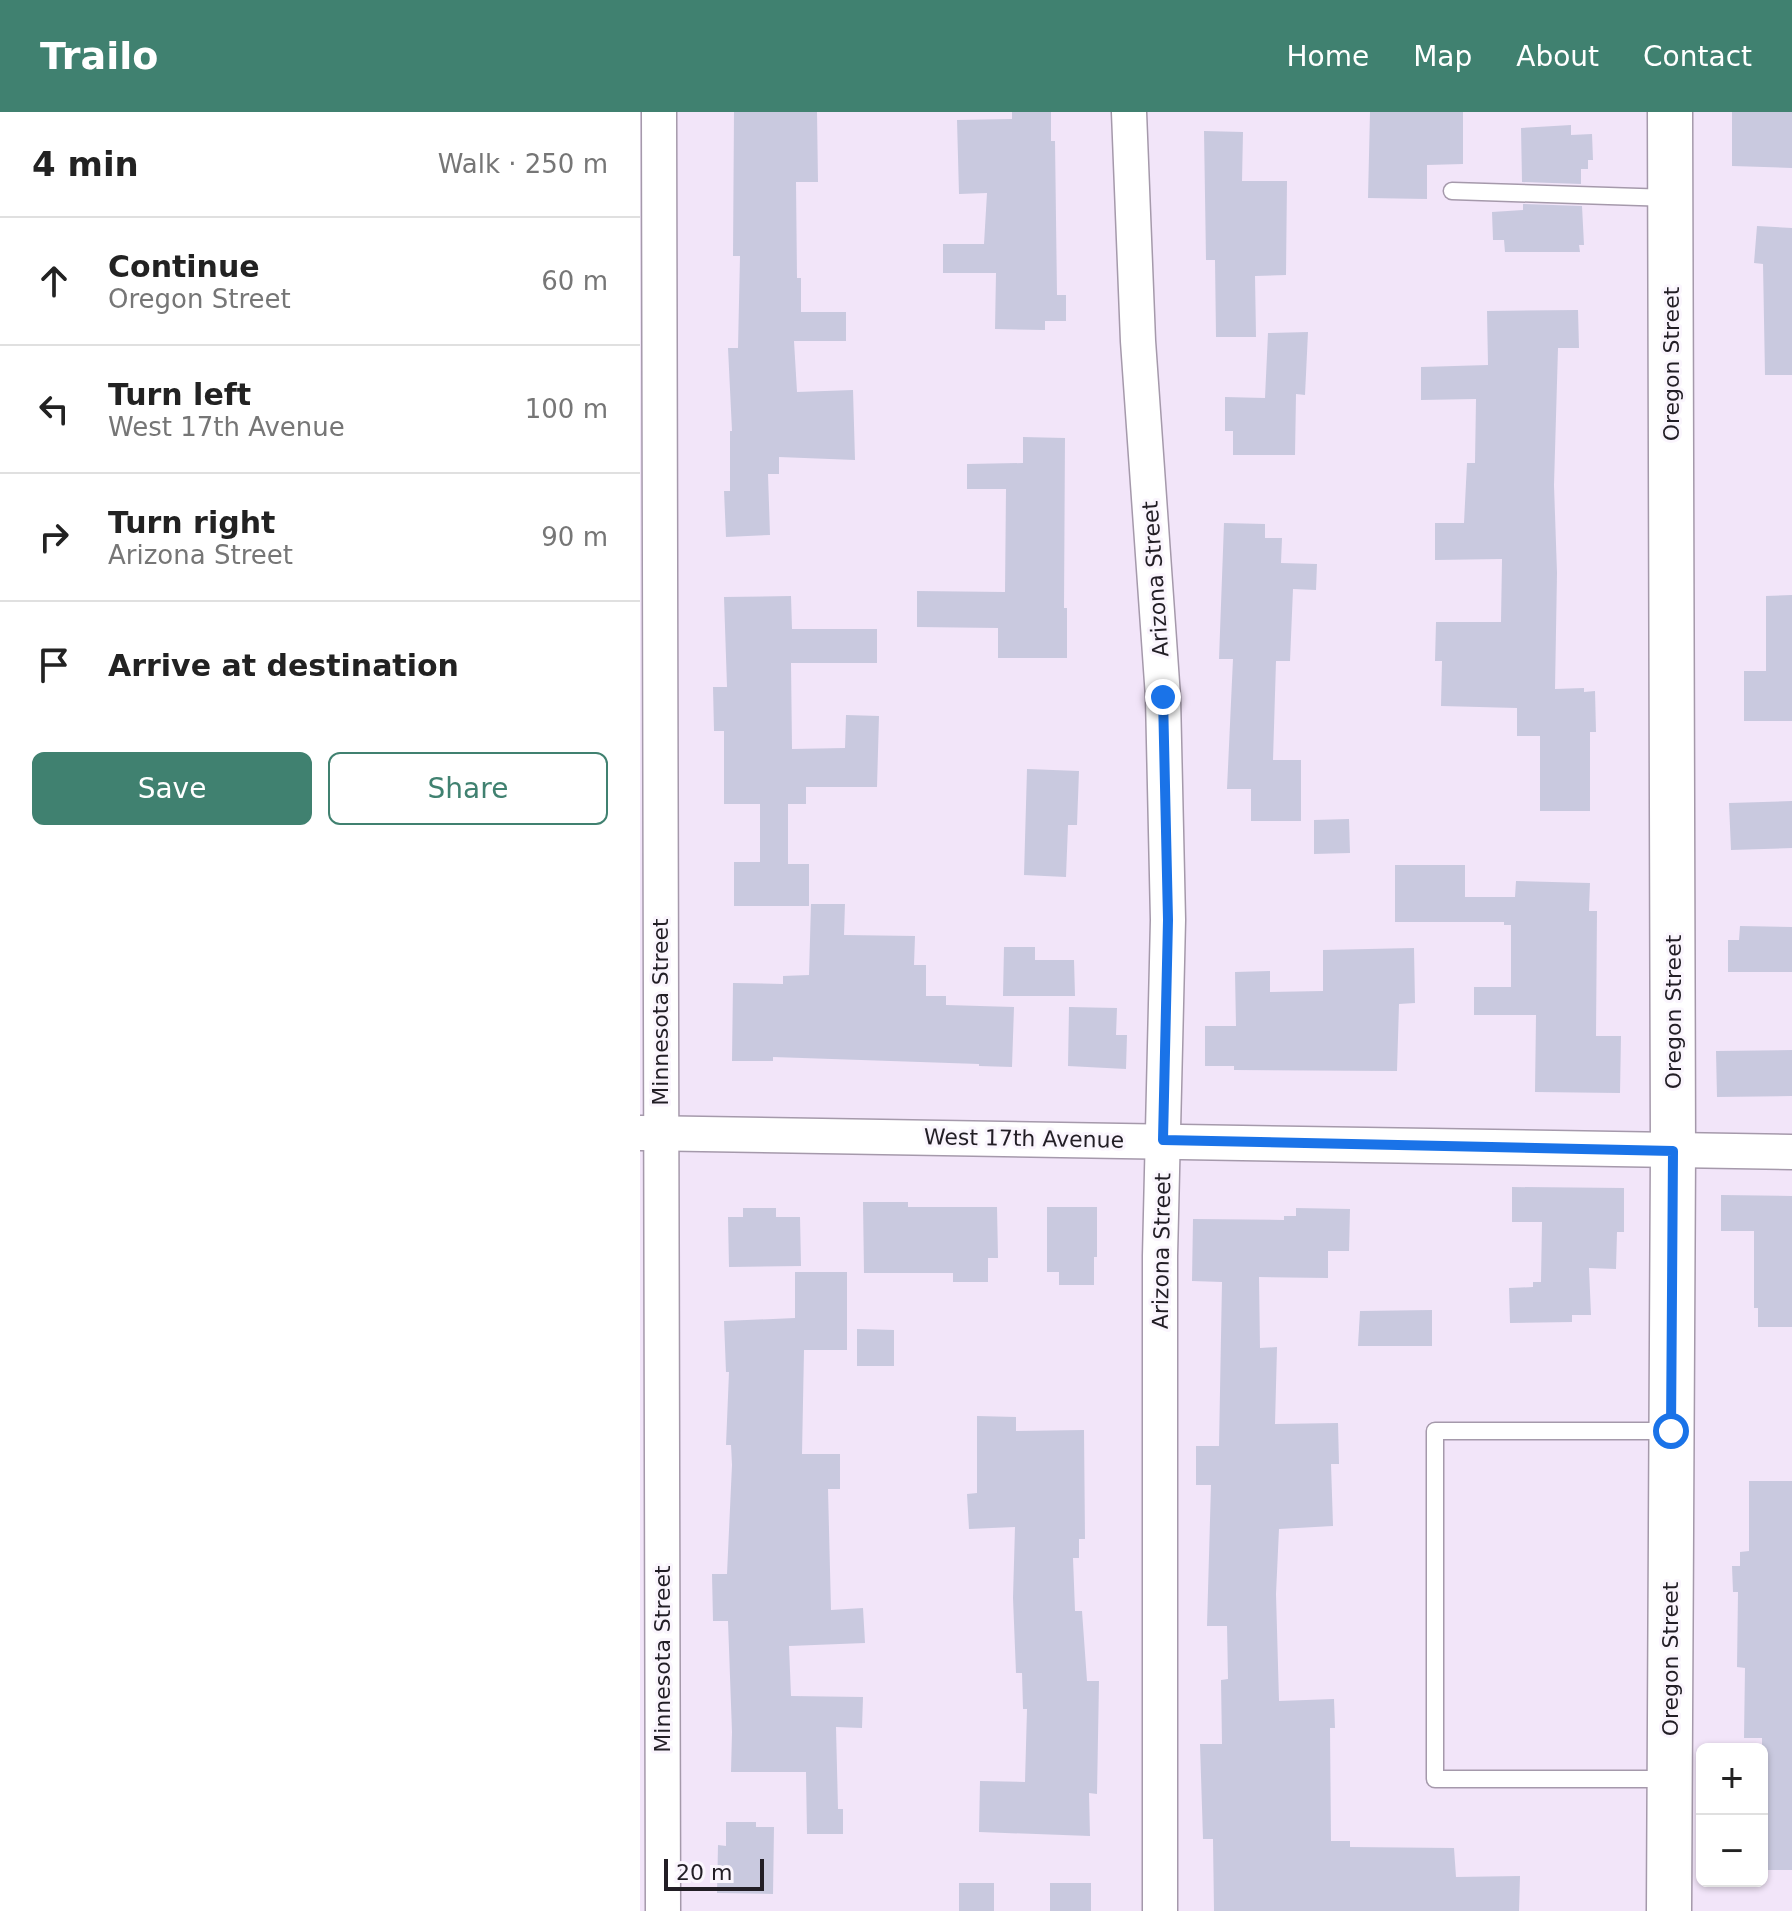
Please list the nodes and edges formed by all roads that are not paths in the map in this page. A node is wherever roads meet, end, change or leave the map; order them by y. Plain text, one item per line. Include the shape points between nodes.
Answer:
1 (659, 112) edge
2 (1129, 112) edge
3 (1670, 112) edge
4 (1452, 191) dead end
5 (1670, 198) junction
6 (650, 1133) edge
7 (1163, 1140) junction
8 (1673, 1151) junction
9 (1792, 1152) edge
10 (1671, 1431) junction
11 (1670, 1779) junction
12 (663, 1911) edge
13 (1160, 1911) edge
14 (1669, 1911) edge

1 - 6 street, Minnesota Street
2 - 7 street, Arizona Street via 1138,341 1163,697 1168,920
3 - 5 main road, Oregon Street
4 - 5 lane
5 - 8 main road, Oregon Street
6 - 7 street, West 17th Avenue
6 - 12 street, Minnesota Street
7 - 8 street, West 17th Avenue
7 - 13 street, Arizona Street
8 - 9 street, West 17th Avenue
8 - 10 main road, Oregon Street
10 - 11 main road, Oregon Street
10 - 11 lane via 1435,1431 1435,1779
11 - 14 main road, Oregon Street

